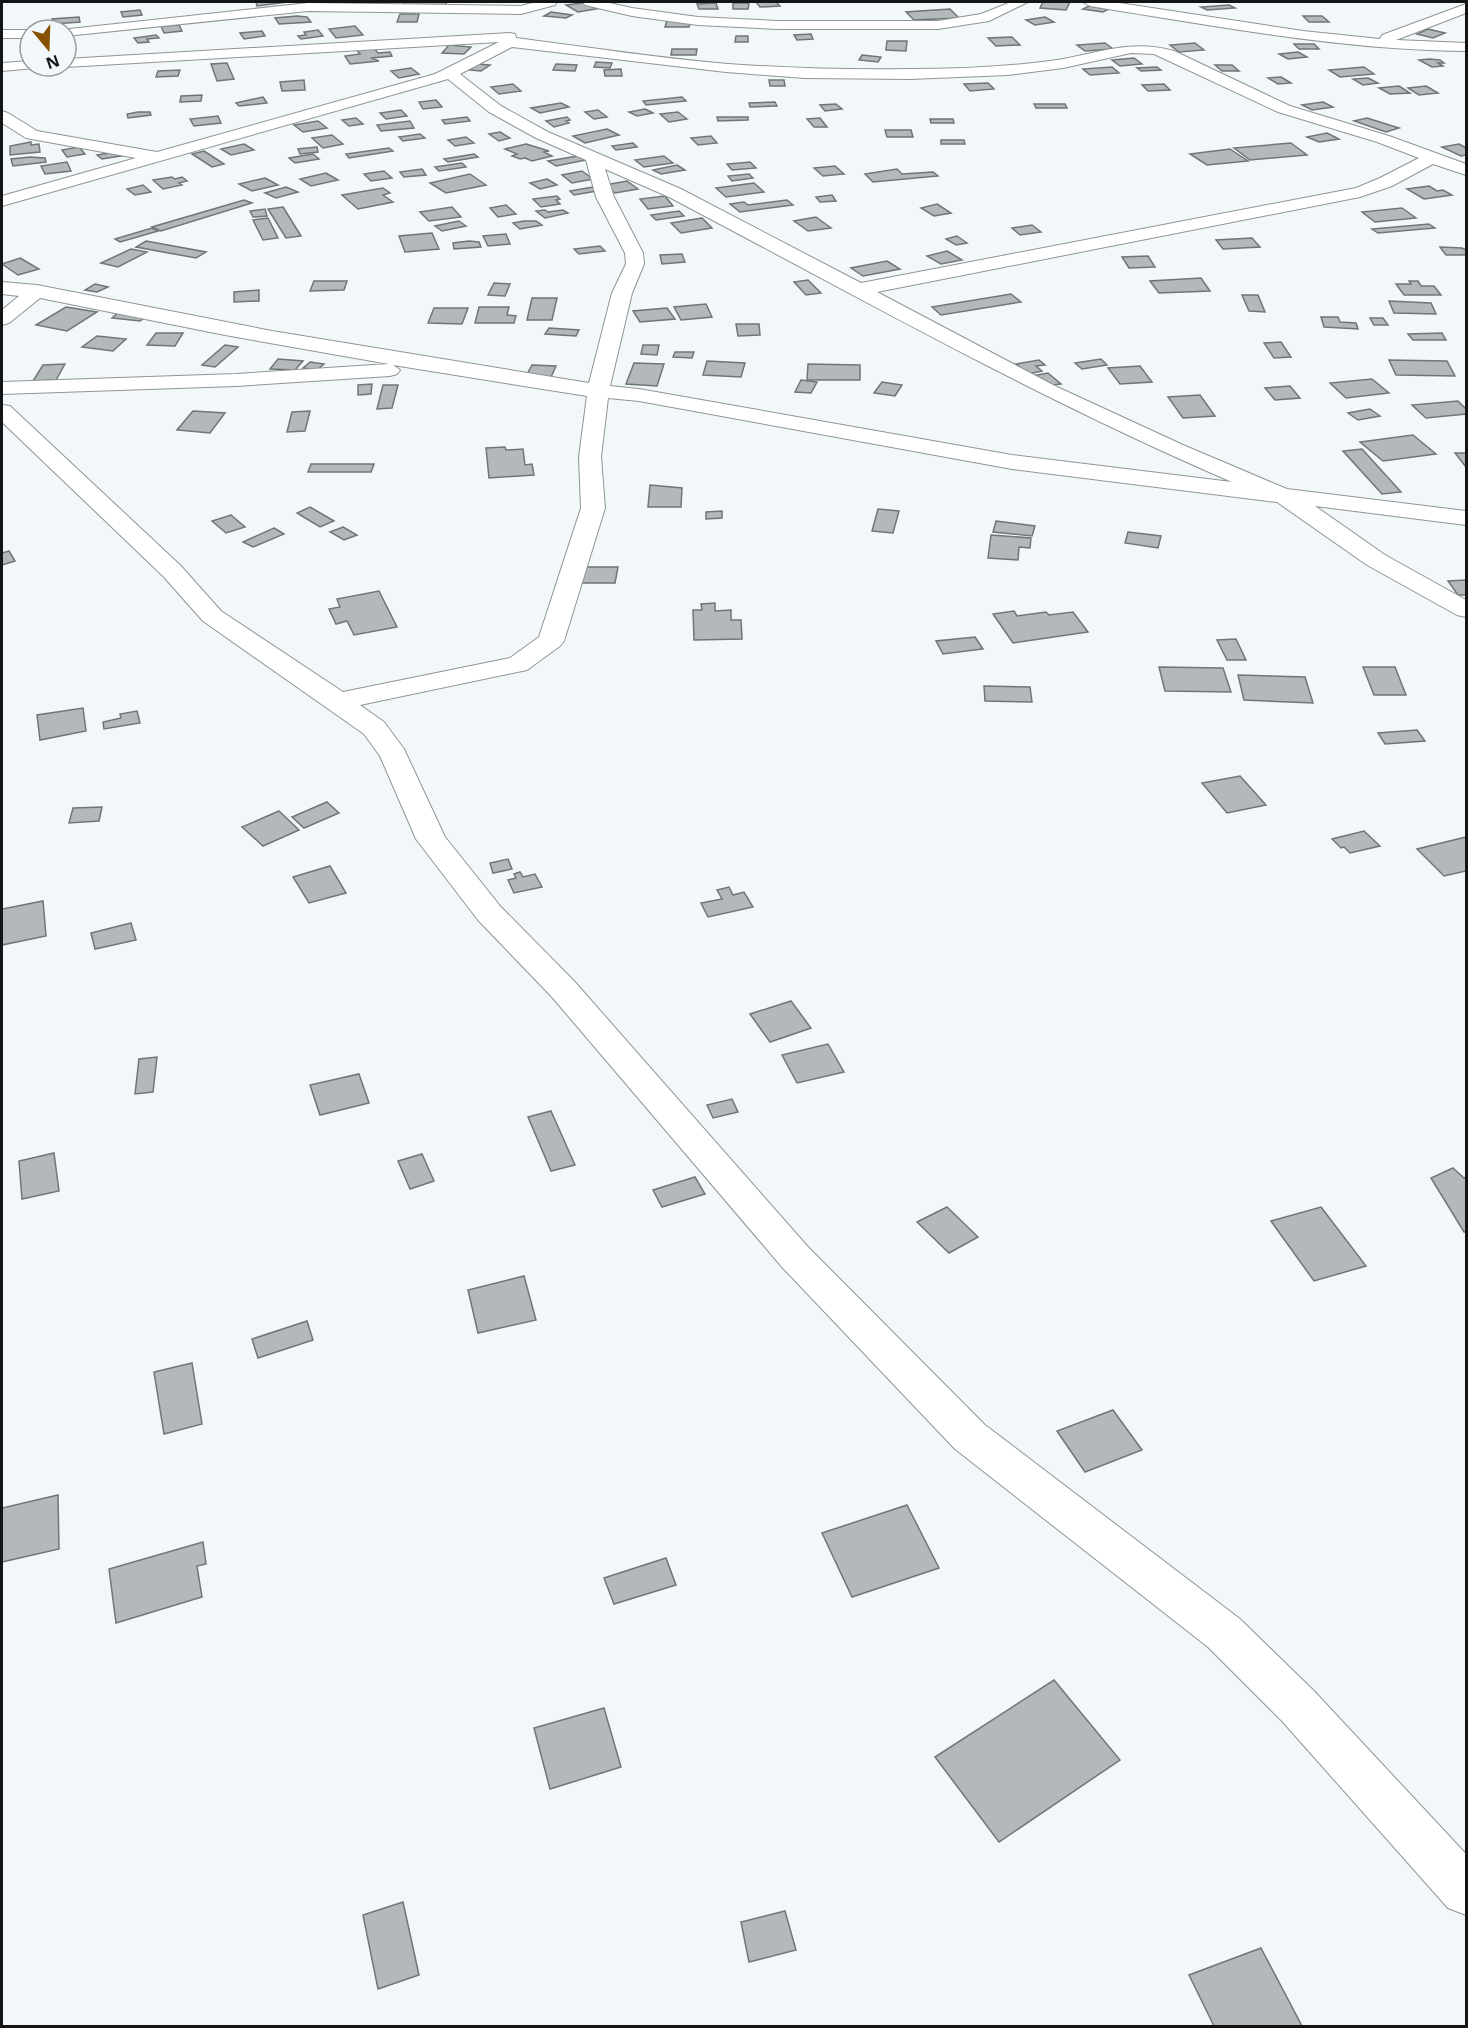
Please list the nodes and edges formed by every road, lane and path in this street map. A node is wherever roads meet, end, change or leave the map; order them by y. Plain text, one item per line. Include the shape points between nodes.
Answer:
1 (550, 2) edge
2 (590, 2) edge
3 (989, 2) edge
4 (1021, 2) edge
5 (1090, 2) edge
6 (1003, 8) junction
7 (1467, 8) edge
8 (78, 31) edge
9 (2, 34) edge
10 (18, 34) edge
11 (538, 38) dead end
12 (1373, 43) junction
13 (1467, 47) edge
14 (78, 62) edge
15 (18, 66) edge
16 (2, 67) edge
17 (448, 74) junction
18 (2, 116) edge
19 (161, 157) junction
20 (594, 158) junction
21 (1431, 158) junction
22 (1467, 170) edge
23 (2, 201) edge
24 (2, 288) edge
25 (856, 290) junction
26 (37, 291) junction
27 (2, 319) edge
28 (434, 366) junction
29 (2, 388) edge
30 (598, 391) junction
31 (2, 411) edge
32 (1286, 497) junction
33 (1467, 518) edge
34 (1467, 610) edge
35 (338, 701) junction
36 (1467, 1890) edge

1 - 8 street via 515,10 299,7
2 - 6 street via 698,21 778,26 938,25 984,18
3 - 6 street
4 - 6 street
5 - 12 street
7 - 12 street
9 - 10 street
11 - 14 street
12 - 13 street
15 - 16 street
17 - 19 street
17 - 20 street via 495,109
17 - 21 street via 510,42 726,68 805,73 1008,71 1143,49 1169,54 1284,109
18 - 19 street via 32,135
19 - 23 street
20 - 25 street via 675,193
20 - 30 street via 605,197 634,254
21 - 22 street
21 - 25 street via 1360,192
24 - 26 street
25 - 32 street via 1048,390
26 - 27 street
26 - 28 street
28 - 29 street via 224,380
28 - 30 street
30 - 32 street via 1012,462
30 - 35 street via 590,457 593,508 551,642 518,664
31 - 35 street via 172,571 212,616
32 - 33 street
32 - 34 street via 1376,560
35 - 36 street via 374,728 394,755 431,839 489,913 627,1061 803,1266 970,1437 1224,1633 1298,1706

